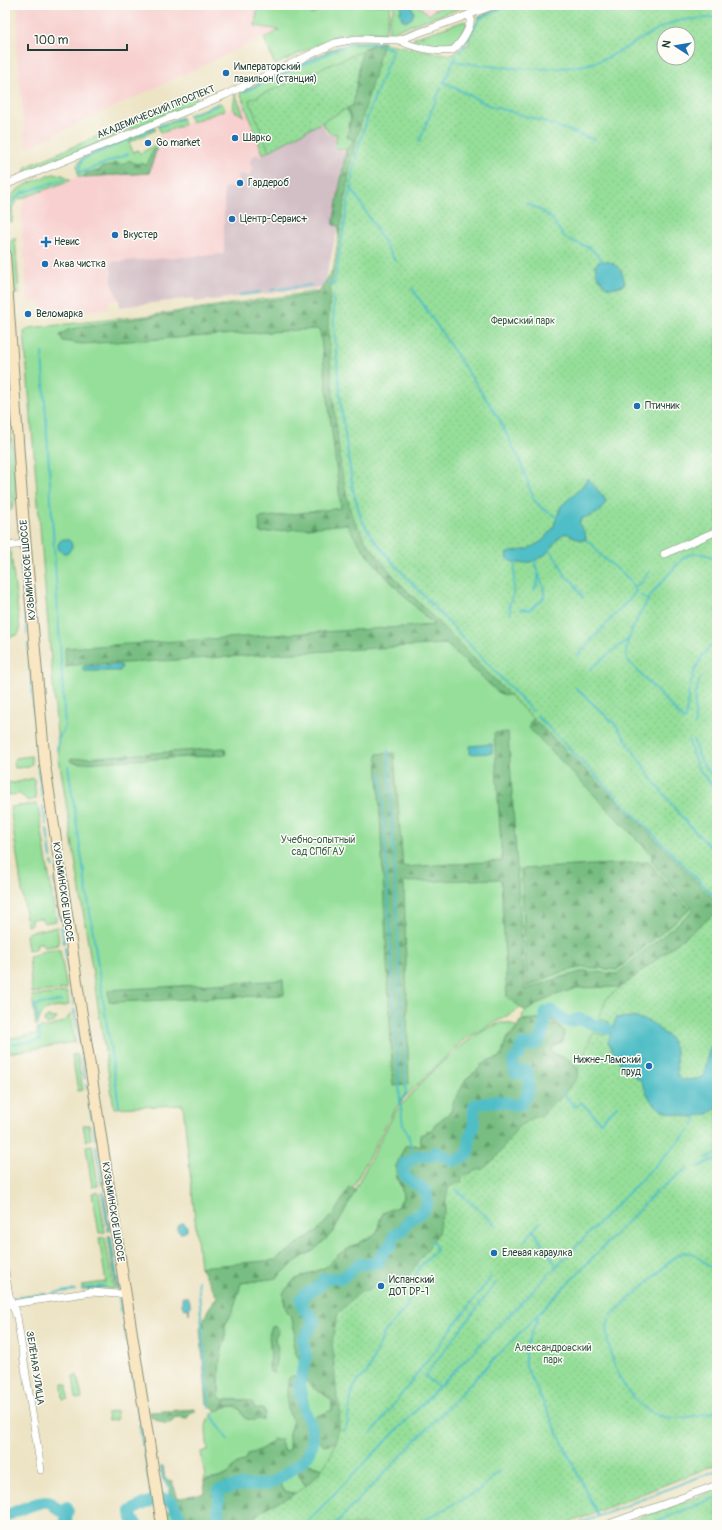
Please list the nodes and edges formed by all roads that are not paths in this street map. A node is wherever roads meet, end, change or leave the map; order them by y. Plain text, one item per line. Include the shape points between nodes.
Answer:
1 (495, 5) edge
2 (470, 14) junction
3 (399, 40) junction
4 (5, 185) edge
5 (5, 254) edge
6 (717, 531) edge
7 (26, 544) junction
8 (5, 546) edge
9 (664, 554) dead end
10 (5, 1270) edge
11 (125, 1293) junction
12 (8, 1304) edge
13 (41, 1470) dead end
14 (717, 1485) edge
15 (162, 1525) edge
16 (606, 1525) edge

1 - 2 street, АКАДЕМИЧЕСКИЙ ПРОСПЕКТ
2 - 3 street, АКАДЕМИЧЕСКИЙ ПРОСПЕКТ
2 - 3 street via 471,24 453,50 407,45
3 - 4 street, АКАДЕМИЧЕСКИЙ ПРОСПЕКТ via 356,39 335,43 229,93
5 - 7 main road, КУЗЬМИНСКОЕ ШОССЕ
6 - 9 street
7 - 8 street
7 - 11 main road, КУЗЬМИНСКОЕ ШОССЕ via 49,793
10 - 12 street, ЗЕЛЁНАЯ УЛИЦА
11 - 12 street via 92,1292
11 - 15 main road, КУЗЬМИНСКОЕ ШОССЕ
12 - 13 street, ЗЕЛЁНАЯ УЛИЦА via 14,1307 17,1317
14 - 16 street

